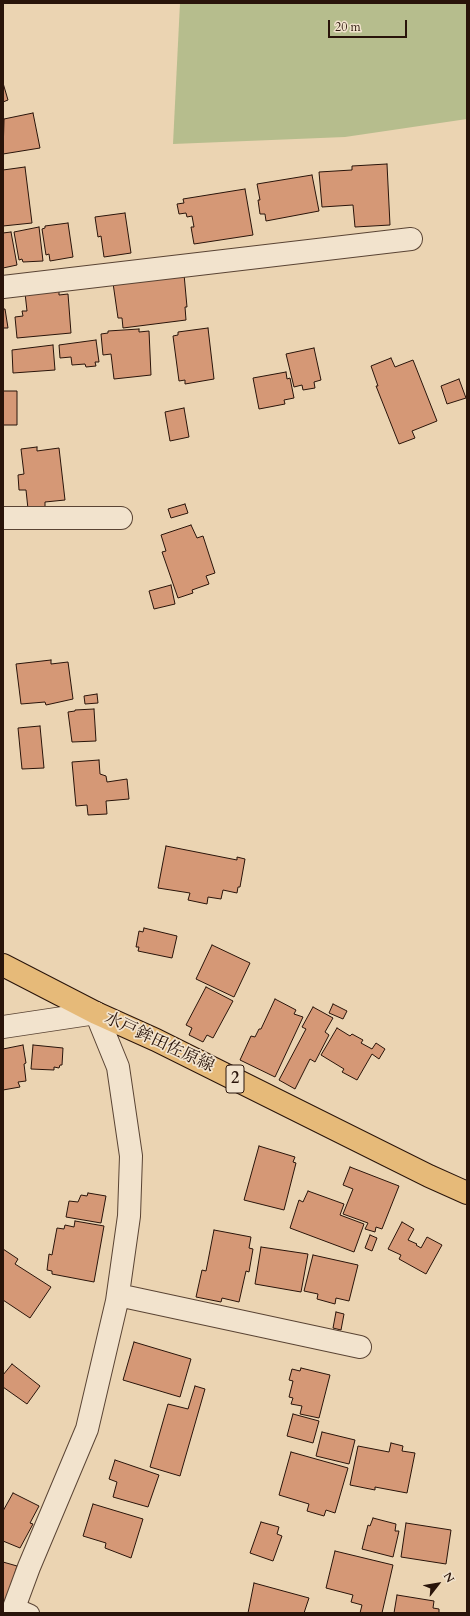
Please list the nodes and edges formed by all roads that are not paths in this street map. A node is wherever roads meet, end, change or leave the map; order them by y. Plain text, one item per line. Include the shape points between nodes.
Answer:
1 (411, 239) dead end
2 (3, 287) edge
3 (3, 518) edge
4 (121, 518) dead end
5 (3, 966) edge
6 (96, 1013) junction
7 (3, 1027) edge
8 (467, 1193) edge
9 (118, 1295) junction
10 (360, 1347) dead end
11 (20, 1611) edge

1 - 2 street
3 - 4 street
5 - 6 main road, 水戸鉾田佐原線 / 2
6 - 7 street
6 - 8 main road, 水戸鉾田佐原線 / 2
6 - 9 street via 118,1067 131,1156 129,1216
9 - 10 street
9 - 11 street via 87,1429

